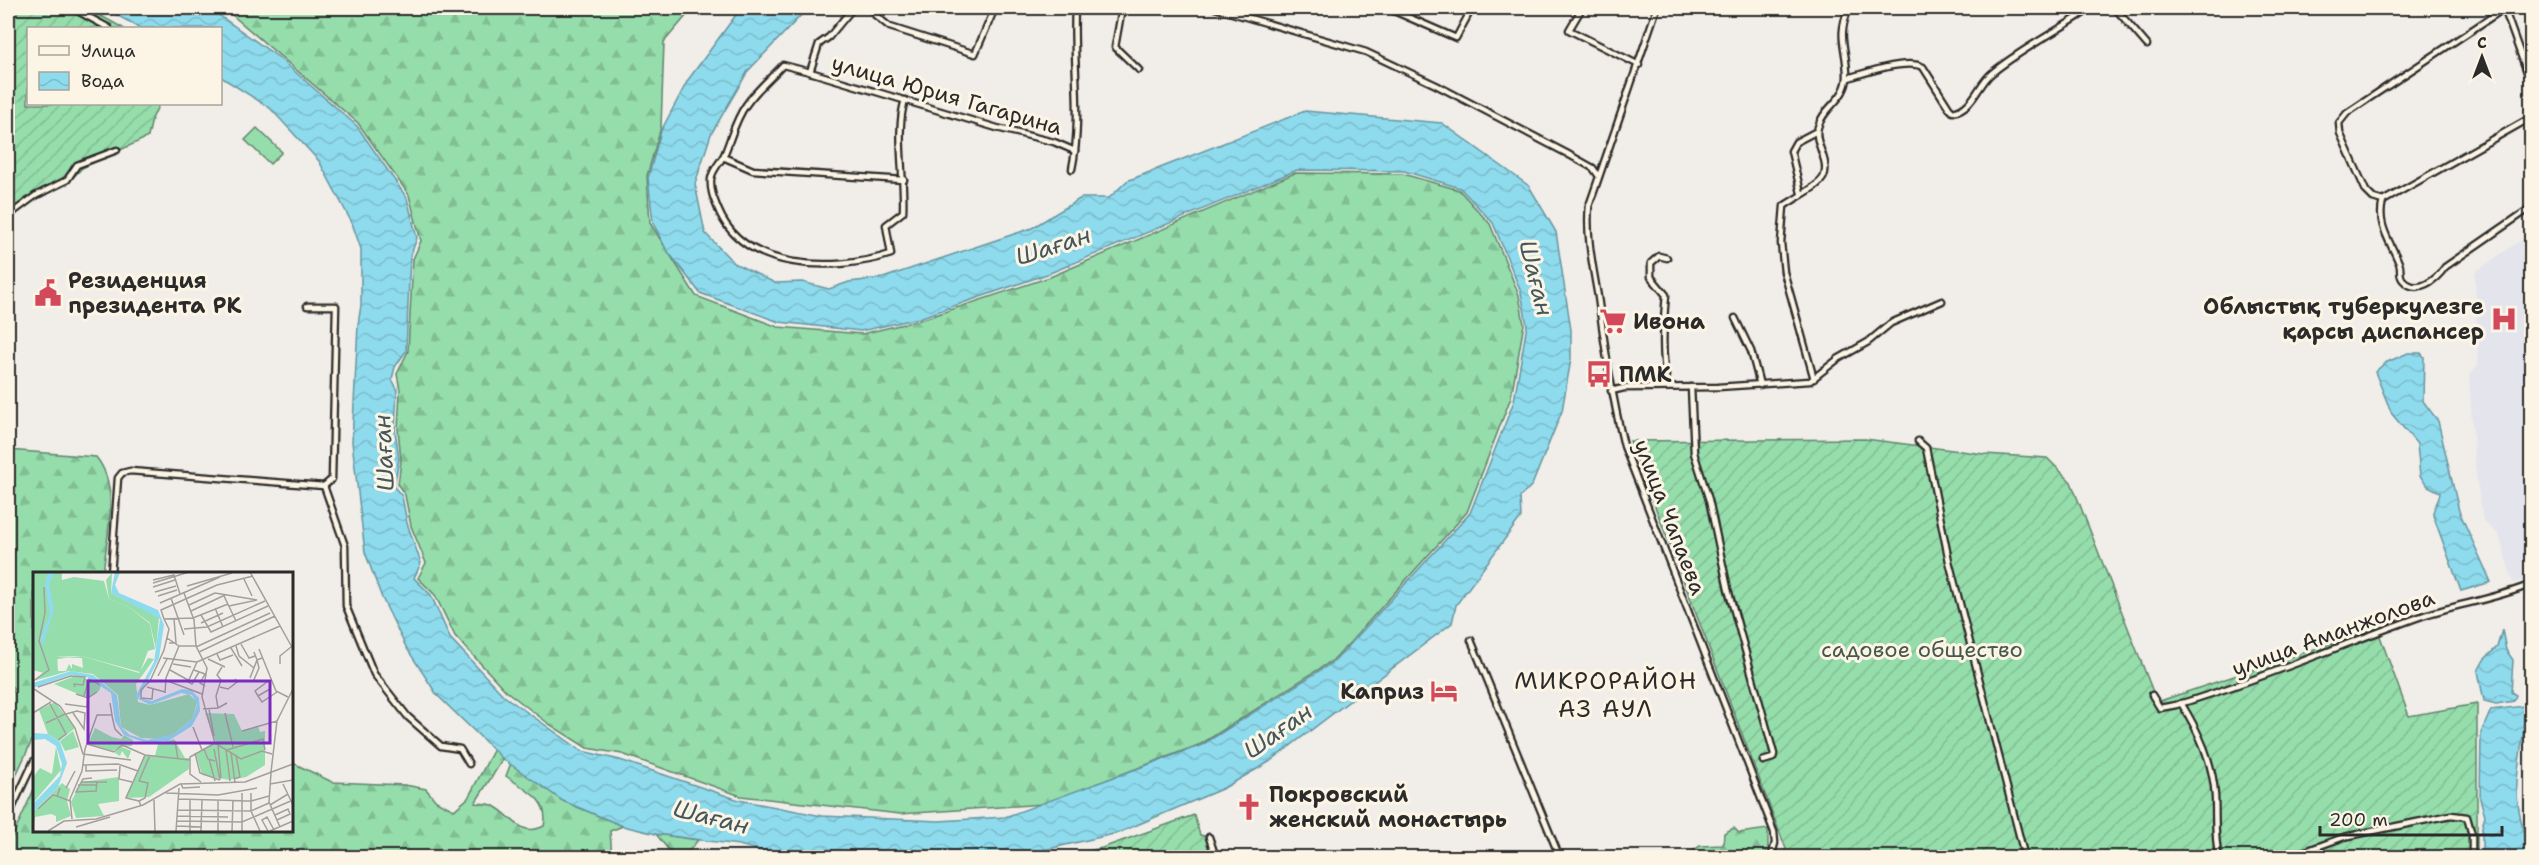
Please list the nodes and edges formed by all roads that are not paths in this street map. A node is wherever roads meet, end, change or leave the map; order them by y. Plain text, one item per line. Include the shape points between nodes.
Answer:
1 (72, 8) edge
2 (853, 8) edge
3 (874, 8) edge
4 (995, 8) edge
5 (1074, 8) edge
6 (1122, 8) edge
7 (1215, 8) edge
8 (1393, 8) edge
9 (1472, 8) edge
10 (1581, 8) edge
11 (1657, 8) edge
12 (1849, 8) edge
13 (2088, 8) edge
14 (2115, 8) edge
15 (2505, 8) edge
16 (108, 27) edge
17 (2147, 45) dead end
18 (1639, 65) junction
19 (1139, 70) dead end
20 (810, 72) junction
21 (1848, 78) junction
22 (2532, 86) edge
23 (905, 100) junction
24 (2532, 117) edge
25 (1816, 131) junction
26 (117, 150) dead end
27 (1075, 151) junction
28 (723, 157) junction
29 (1072, 169) dead end
30 (1598, 175) junction
31 (904, 180) junction
32 (1800, 193) junction
33 (2383, 201) junction
34 (2532, 207) edge
35 (8, 216) edge
36 (1667, 258) dead end
37 (1942, 301) dead end
38 (307, 306) dead end
39 (1735, 318) dead end
40 (1814, 379) junction
41 (1760, 385) junction
42 (1668, 387) junction
43 (1691, 387) junction
44 (1611, 391) junction
45 (1918, 441) dead end
46 (324, 486) junction
47 (111, 572) edge
48 (2532, 584) edge
49 (1471, 640) dead end
50 (2152, 695) dead end
51 (2181, 703) junction
52 (1763, 761) dead end
53 (33, 763) edge
54 (469, 764) dead end
55 (8, 817) edge
56 (1209, 837) dead end
57 (2298, 855) edge
58 (1216, 858) edge
59 (1560, 858) edge
60 (1771, 858) edge
61 (2025, 858) edge
62 (2219, 858) edge
63 (2262, 858) edge
64 (2472, 858) edge

1 - 16 street
2 - 20 street via 819,44
3 - 4 street via 875,15 890,27 975,54
5 - 27 street
6 - 19 street via 1115,47
7 - 30 street via 1366,52 1566,153
8 - 9 street via 1456,38
10 - 18 street via 1569,30
11 - 18 street, улица Чапаева
12 - 21 street via 1843,22 1842,43
13 - 21 street via 1991,74 1959,111 1949,108 1917,63
14 - 17 street
15 - 22 street
15 - 33 street via 2347,113 2339,123 2366,191
18 - 30 street, улица Чапаева
20 - 23 street, улица Юрия Гагарина
20 - 28 street, улица Юрия Гагарина via 783,65 745,105
21 - 25 street via 1841,96 1820,119
23 - 27 street, улица Юрия Гагарина via 1054,141
23 - 31 street via 900,114
24 - 33 street
25 - 32 street via 1796,142 1791,152
25 - 32 street via 1826,164 1824,178
26 - 35 street via 77,165 68,180 35,196
27 - 29 street
28 - 31 street via 753,170
28 - 31 street via 711,176 712,199 732,234 762,254 798,262 845,264 891,254 886,225 903,212
30 - 44 street, улица Чапаева via 1587,222
32 - 40 street via 1784,206 1781,243 1784,272
33 - 34 street via 2379,213 2386,238 2401,265 2401,278 2420,286 2433,281 2445,267
36 - 42 street via 1659,256 1652,262 1652,277 1666,295 1662,338
37 - 40 street via 1891,323
38 - 46 street via 336,306 332,479
39 - 41 street via 1751,351
40 - 41 street
41 - 43 street
42 - 43 street
42 - 44 street
43 - 52 street via 1694,453 1774,754
44 - 60 street, улица Чапаева via 1624,446 1773,832
45 - 61 street via 1926,448 1949,561
46 - 47 street via 122,473 117,478
46 - 54 street via 345,546 346,606 374,674 408,717 441,746 460,750
48 - 51 street, улица Аманжолова via 2484,601 2421,616
49 - 59 street
50 - 51 street, улица Аманжолова via 2160,708
51 - 62 street via 2210,766
53 - 55 street
56 - 58 street
57 - 63 street
57 - 64 street via 2344,837 2451,815 2467,817

